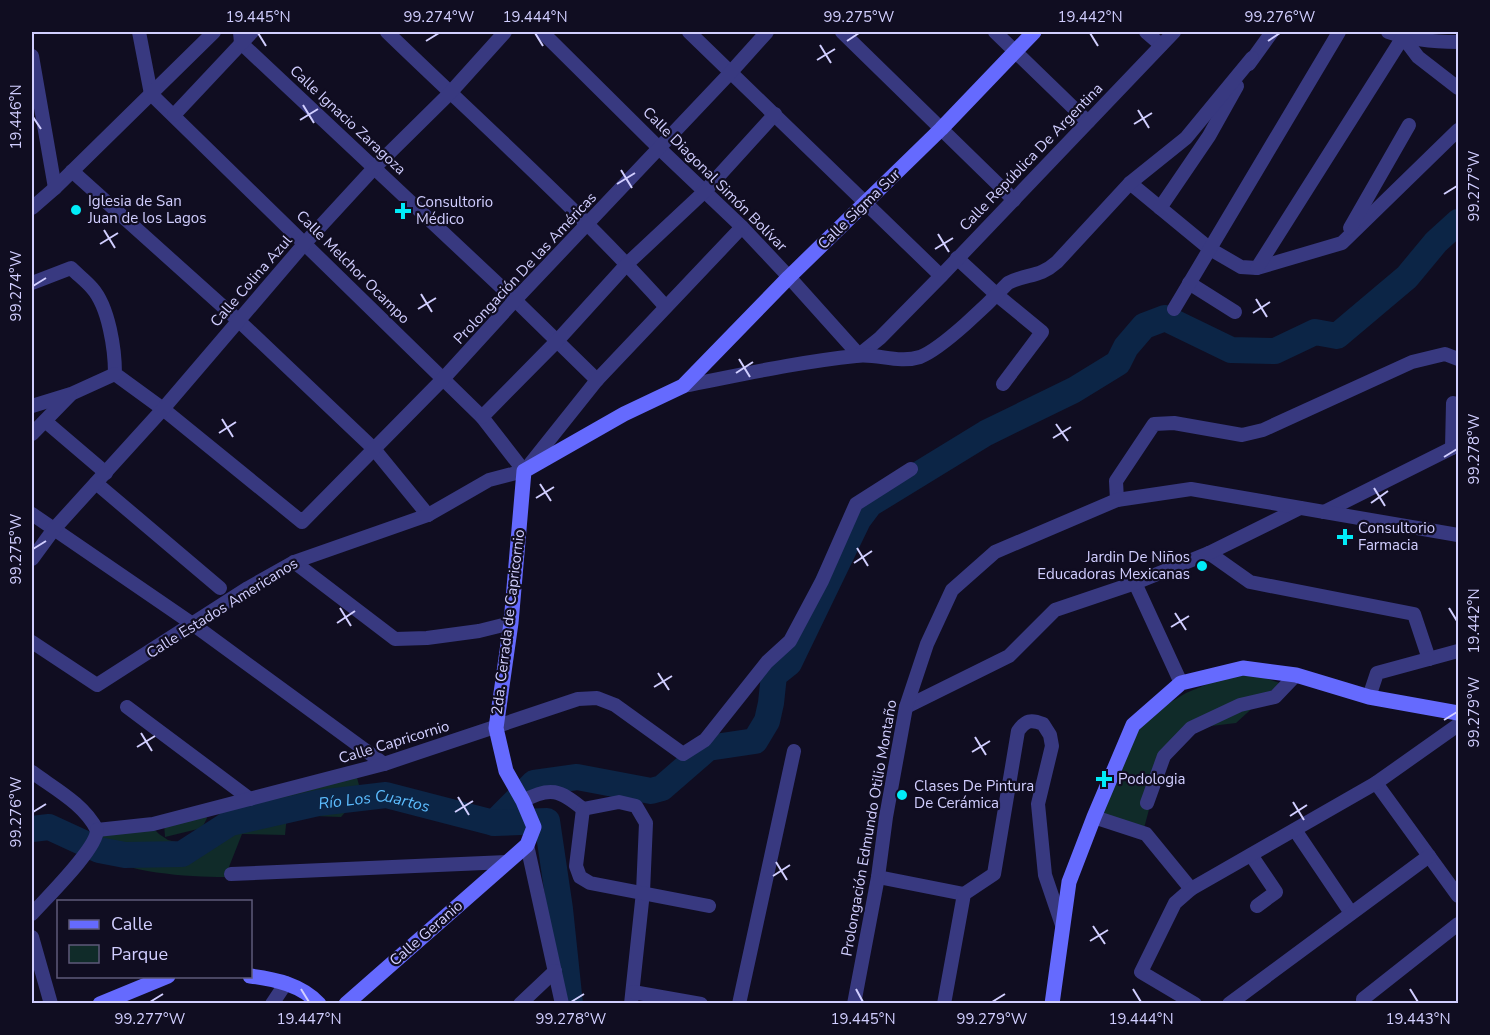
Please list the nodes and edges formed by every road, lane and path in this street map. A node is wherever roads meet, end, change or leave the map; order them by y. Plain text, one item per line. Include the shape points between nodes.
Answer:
1 (140, 32) edge
2 (213, 32) edge
3 (252, 32) edge
4 (387, 32) edge
5 (505, 32) edge
6 (542, 32) edge
7 (689, 32) edge
8 (767, 32) edge
9 (842, 32) edge
10 (995, 32) edge
11 (1034, 32) edge
12 (1146, 32) edge
13 (1174, 32) edge
14 (1272, 32) edge
15 (1339, 32) edge
16 (1388, 32) edge
17 (241, 37) edge
18 (1403, 37) junction
19 (1458, 42) edge
20 (1161, 45) junction
21 (1014, 51) junction
22 (32, 56) edge
23 (1252, 58) junction
24 (731, 72) junction
25 (1458, 88) edge
26 (450, 93) junction
27 (151, 94) junction
28 (775, 114) junction
29 (174, 115) junction
30 (1088, 122) junction
31 (1410, 125) dead end
32 (941, 129) junction
33 (1458, 130) edge
34 (660, 149) junction
35 (375, 167) junction
36 (72, 171) junction
37 (1130, 183) junction
38 (55, 188) junction
39 (705, 191) junction
40 (1014, 200) junction
41 (865, 203) junction
42 (32, 208) edge
43 (1160, 208) junction
44 (587, 224) junction
45 (742, 227) junction
46 (305, 243) junction
47 (1342, 243) junction
48 (1210, 249) junction
49 (957, 258) junction
50 (627, 264) junction
51 (1257, 268) junction
52 (941, 276) junction
53 (789, 277) junction
54 (32, 283) edge
55 (1189, 283) junction
56 (997, 295) junction
57 (515, 300) junction
58 (665, 306) junction
59 (1174, 309) dead end
60 (1235, 312) dead end
61 (239, 321) junction
62 (557, 341) junction
63 (859, 355) junction
64 (1458, 359) edge
65 (115, 374) junction
66 (443, 380) junction
67 (597, 380) junction
68 (1003, 384) dead end
69 (683, 386) junction
70 (71, 394) junction
71 (1453, 403) dead end
72 (32, 406) edge
73 (163, 409) junction
74 (482, 417) junction
75 (45, 421) junction
76 (32, 434) edge
77 (1455, 448) edge
78 (374, 449) junction
79 (911, 469) dead end
80 (524, 471) junction
81 (101, 478) junction
82 (1117, 500) junction
83 (1300, 508) junction
84 (1324, 512) junction
85 (32, 514) edge
86 (428, 515) junction
87 (54, 529) junction
88 (1458, 535) edge
89 (1209, 553) junction
90 (32, 560) edge
91 (294, 562) junction
92 (1135, 583) junction
93 (220, 588) dead end
94 (511, 623) junction
95 (194, 625) junction
96 (32, 642) edge
97 (1458, 651) edge
98 (1429, 659) junction
99 (1296, 675) junction
100 (1180, 683) junction
101 (1369, 697) junction
102 (127, 707) dead end
103 (906, 707) junction
104 (1458, 713) edge
105 (1458, 725) edge
106 (496, 728) junction
107 (794, 751) dead end
108 (384, 764) junction
109 (32, 772) edge
110 (1376, 783) junction
111 (250, 799) junction
112 (523, 801) junction
113 (1147, 803) dead end
114 (583, 809) junction
115 (1094, 817) junction
116 (1295, 830) junction
117 (96, 835) junction
118 (527, 845) junction
119 (1251, 855) junction
120 (1429, 856) junction
121 (507, 862) junction
122 (231, 874) dead end
123 (878, 877) junction
124 (1191, 889) junction
125 (643, 892) junction
126 (964, 894) junction
127 (1458, 896) edge
128 (709, 906) dead end
129 (1257, 906) dead end
130 (1351, 913) junction
131 (32, 914) edge
132 (1458, 924) edge
133 (1062, 926) junction
134 (32, 937) edge
135 (555, 971) junction
136 (252, 976) edge
137 (163, 978) edge
138 (286, 982) junction
139 (632, 998) edge
140 (1363, 1001) edge
141 (51, 1004) edge
142 (100, 1004) edge
143 (272, 1004) edge
144 (319, 1004) edge
145 (346, 1004) edge
146 (520, 1004) edge
147 (562, 1004) edge
148 (701, 1004) edge
149 (739, 1004) edge
150 (854, 1004) edge
151 (944, 1004) edge
152 (1052, 1004) edge
153 (1195, 1004) edge
154 (1229, 1004) edge

1 - 27 street
2 - 27 street
3 - 17 street
4 - 26 street
5 - 26 street, Calle Colina Azul
6 - 34 street, Calle Diagonal Simón Bolívar
7 - 24 street
8 - 24 street, Prolongación De las Américas
9 - 32 street
10 - 21 street
11 - 21 main road, Calle Sigma Sur
12 - 20 street
13 - 20 street, Calle República De Argentina
14 - 23 street
15 - 48 street
16 - 18 street
17 - 29 street
17 - 35 street, Calle Ignacio Zaragoza
18 - 19 street
18 - 25 street via 1419,57
18 - 51 street
20 - 30 street, Calle República De Argentina
21 - 30 street
21 - 32 main road, Calle Sigma Sur
22 - 38 street
23 - 37 street, Calle Estados Americanos via 1186,138
23 - 43 street via 1209,136
24 - 28 street
24 - 34 street, Prolongación De las Américas
26 - 35 street, Calle Colina Azul
26 - 44 street
27 - 29 street, Calle Melchor Ocampo
27 - 36 street
28 - 39 street
28 - 41 street
29 - 46 street, Calle Melchor Ocampo
30 - 40 street, Calle República De Argentina
31 - 47 street
32 - 40 street
32 - 41 main road, Calle Sigma Sur
33 - 47 street
34 - 39 street, Calle Diagonal Simón Bolívar
34 - 44 street, Prolongación De las Américas
35 - 46 street, Calle Colina Azul
35 - 57 street, Calle Ignacio Zaragoza
36 - 38 street
36 - 61 street
37 - 43 street
37 - 56 street, Calle Estados Americanos via 1047,271 1008,283
38 - 42 street
39 - 45 street, Calle Diagonal Simón Bolívar
39 - 50 street
40 - 49 street, Calle República De Argentina
41 - 52 street
41 - 53 main road, Calle Sigma Sur
43 - 48 street
44 - 50 street
44 - 57 street, Prolongación De las Américas
45 - 53 street, Calle Diagonal Simón Bolívar
45 - 58 street
46 - 61 street, Calle Colina Azul
46 - 66 street, Calle Melchor Ocampo
47 - 51 street
48 - 51 street via 1241,267
48 - 55 street
49 - 52 street, Calle República De Argentina
49 - 56 street
50 - 58 street
50 - 62 street
52 - 63 street, Calle República De Argentina
53 - 63 street, Calle Diagonal Simón Bolívar
53 - 69 main road, Calle Sigma Sur
54 - 65 street via 71,268 93,289 101,302 115,351
55 - 59 street
55 - 60 street
56 - 63 street, Calle Estados Americanos via 941,345 921,356 904,360
56 - 68 street via 1042,332
57 - 62 street, Calle Ignacio Zaragoza
57 - 66 street, Prolongación De las Américas
58 - 67 street
61 - 73 street, Calle Colina Azul
61 - 78 street
62 - 67 street, Calle Ignacio Zaragoza
62 - 74 street
63 - 69 street, Calle Estados Americanos
64 - 82 street via 1444,354 1412,362 1263,430 1242,435 1174,423 1154,424 1116,481
65 - 70 street
65 - 73 street
66 - 74 street, Calle Melchor Ocampo
66 - 78 street, Prolongación De las Américas
67 - 80 street
69 - 80 main road, Calle Estados Americanos via 624,414
70 - 72 street
70 - 75 street
71 - 77 street
73 - 78 street, Prolongación De las Américas via 302,522
73 - 81 street, Calle Colina Azul
74 - 80 street, Calle Melchor Ocampo
75 - 76 street
75 - 81 street
77 - 84 street
78 - 86 street
79 - 106 street, Calle Capricornio via 856,504 790,641 767,662 705,740 683,754 615,705 597,698 578,699
80 - 86 street, Calle Estados Americanos via 489,480
80 - 94 main road, 2da. Cerrada de Capricornio
81 - 87 street, Calle Colina Azul
81 - 93 street
82 - 83 street, Prolongación Edmundo Otilio Montaño via 1191,489
82 - 103 street, Prolongación Edmundo Otilio Montaño via 995,552 952,590 927,644
83 - 84 street, Prolongación Edmundo Otilio Montaño
83 - 89 street
84 - 88 street, Prolongación Edmundo Otilio Montaño
85 - 87 street
86 - 91 street, Calle Estados Americanos
87 - 90 street, Calle Colina Azul
87 - 95 street
89 - 92 street
89 - 98 street via 1250,582 1414,614
91 - 94 street via 395,639 479,631
91 - 95 street, Calle Estados Americanos
92 - 100 street
92 - 103 street via 1054,610 1009,656
94 - 106 main road, 2da. Cerrada de Capricornio
95 - 96 street, Calle Estados Americanos via 96,685
95 - 108 street
97 - 98 street
98 - 101 street via 1377,673
99 - 100 main road via 1244,668
99 - 101 main road
99 - 113 street via 1275,697 1240,705 1191,728 1164,756
100 - 115 main road via 1133,725
101 - 104 main road
102 - 111 street
103 - 123 street, Prolongación Edmundo Otilio Montaño
105 - 110 street
106 - 108 street, Calle Capricornio
106 - 112 main road, 2da. Cerrada de Capricornio via 506,771
107 - 149 street
108 - 111 street, Calle Capricornio
109 - 117 street via 81,808 89,816
110 - 116 street
110 - 120 street
111 - 117 street, Calle Capricornio
112 - 114 street via 538,792 554,791 568,796
112 - 118 main road, 2da. Cerrada de Capricornio via 534,827
114 - 125 street via 576,866 580,877 590,883
114 - 125 street via 619,802 636,806 646,823
115 - 124 street via 1146,834
115 - 133 main road via 1070,882
116 - 119 street
116 - 130 street
117 - 131 street
118 - 121 main road, 2da. Cerrada de Capricornio
118 - 135 street
119 - 124 street
119 - 129 street via 1276,892
120 - 127 street
120 - 130 street
121 - 122 street
121 - 145 main road, Calle Geranio
123 - 126 street
123 - 150 street, Prolongación Edmundo Otilio Montaño
124 - 153 street via 1174,903 1141,972
125 - 128 street
125 - 139 street
126 - 133 street via 994,874 1018,731 1033,720 1043,724 1052,746 1038,804 1045,875
126 - 151 street
130 - 154 street
132 - 140 street
133 - 152 main road
134 - 141 street
135 - 146 street
135 - 147 street
136 - 138 main road
137 - 142 main road
138 - 143 street
138 - 144 main road
139 - 148 street

